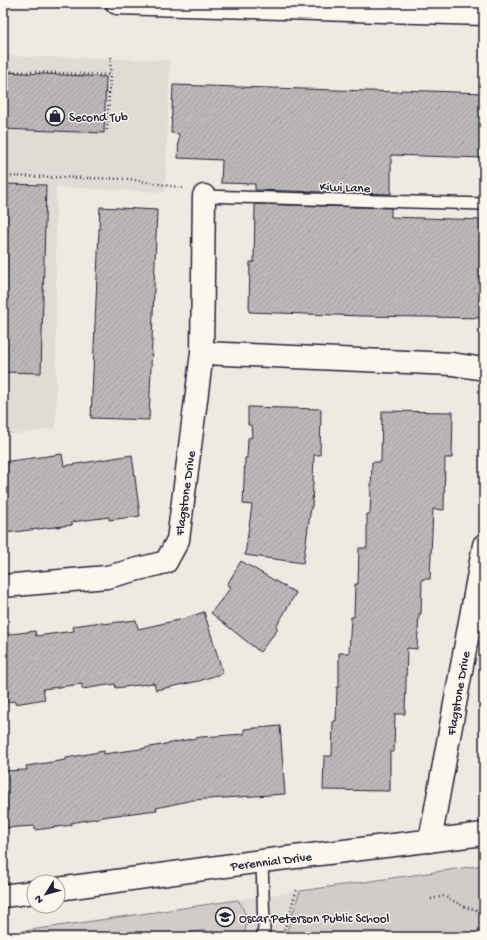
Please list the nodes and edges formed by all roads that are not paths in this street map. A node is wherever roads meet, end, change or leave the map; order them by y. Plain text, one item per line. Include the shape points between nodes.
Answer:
1 (117, 3) edge
2 (484, 14) edge
3 (204, 196) joint
4 (484, 204) edge
5 (202, 352) junction
6 (484, 369) edge
7 (484, 545) edge
8 (3, 586) edge
9 (484, 834) edge
10 (430, 841) junction
11 (262, 861) junction
12 (66, 888) edge
13 (26, 893) edge
14 (3, 896) edge
15 (262, 937) edge

1 - 2 street
3 - 4 lane, Kiwi Lane
3 - 5 street, Flagstone Drive
5 - 6 street via 452,364
5 - 8 street, Flagstone Drive via 178,540 166,562 107,577
7 - 10 street, Flagstone Drive
9 - 10 street, Perennial Drive
10 - 11 street, Perennial Drive
11 - 12 street, Perennial Drive
11 - 15 lane
13 - 14 street

